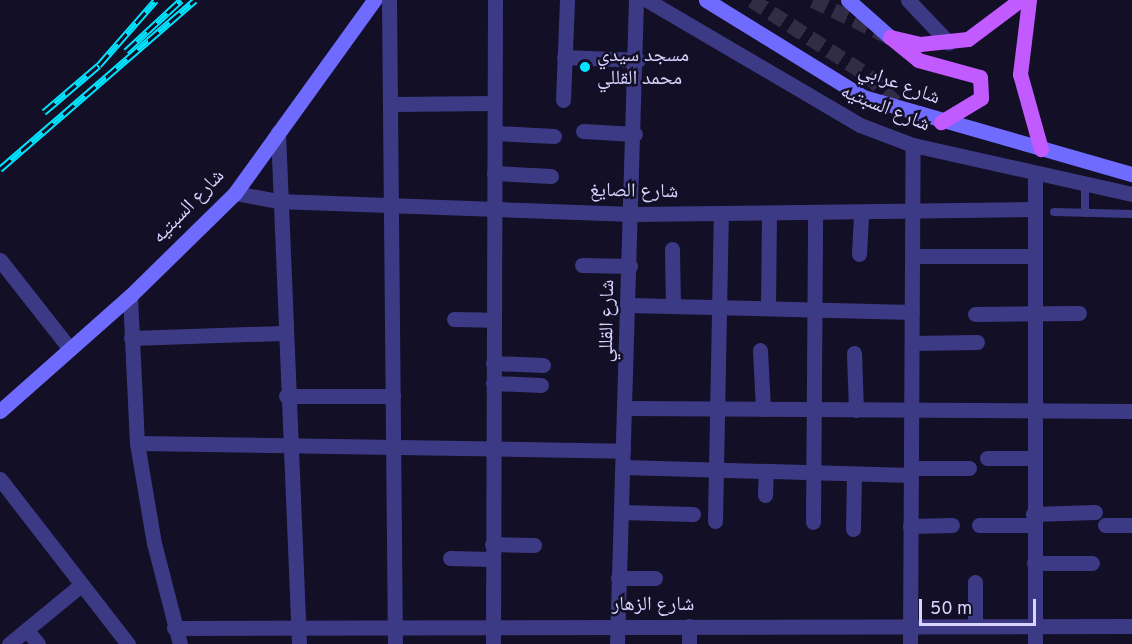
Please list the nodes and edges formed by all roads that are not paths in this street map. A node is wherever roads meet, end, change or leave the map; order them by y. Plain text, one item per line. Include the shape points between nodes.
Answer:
1 (374, 0) edge
2 (389, 0) edge
3 (495, 0) edge
4 (567, 0) edge
5 (636, 0) edge
6 (647, 0) edge
7 (706, 0) edge
8 (848, 0) edge
9 (908, 0) edge
10 (1020, 0) edge
11 (1029, 0) edge
12 (890, 37) junction
13 (949, 43) junction
14 (564, 57) junction
15 (638, 60) junction
16 (562, 100) dead end
17 (494, 103) junction
18 (393, 104) junction
19 (940, 122) junction
20 (582, 131) dead end
21 (278, 132) junction
22 (495, 133) junction
23 (635, 134) junction
24 (554, 136) dead end
25 (913, 145) junction
26 (1041, 149) junction
27 (494, 173) junction
28 (1132, 174) edge
29 (551, 176) dead end
30 (1035, 176) junction
31 (1085, 185) junction
32 (235, 193) junction
33 (1132, 194) edge
34 (278, 201) junction
35 (394, 206) junction
36 (1034, 209) junction
37 (495, 211) junction
38 (1054, 212) dead end
39 (1085, 213) junction
40 (633, 214) junction
41 (721, 214) junction
42 (913, 214) junction
43 (1132, 214) edge
44 (769, 215) junction
45 (861, 215) junction
46 (815, 216) junction
47 (672, 249) dead end
48 (859, 254) dead end
49 (913, 256) junction
50 (1033, 256) junction
51 (0, 260) edge
52 (582, 264) dead end
53 (630, 266) junction
54 (130, 296) junction
55 (629, 305) junction
56 (673, 306) junction
57 (720, 307) junction
58 (768, 308) junction
59 (814, 309) junction
60 (912, 312) junction
61 (1079, 313) dead end
62 (975, 314) dead end
63 (1032, 314) junction
64 (454, 319) dead end
65 (493, 320) junction
66 (283, 333) junction
67 (131, 338) junction
68 (977, 342) dead end
69 (912, 343) junction
70 (70, 349) junction
71 (760, 350) dead end
72 (854, 353) dead end
73 (493, 363) junction
74 (543, 365) dead end
75 (493, 383) junction
76 (541, 385) dead end
77 (286, 396) junction
78 (393, 396) junction
79 (626, 408) junction
80 (719, 409) junction
81 (763, 409) junction
82 (814, 410) junction
83 (856, 410) junction
84 (912, 410) junction
85 (0, 411) edge
86 (1033, 411) junction
87 (1132, 411) edge
88 (137, 443) junction
89 (289, 446) junction
90 (393, 448) junction
91 (493, 448) junction
92 (623, 451) junction
93 (987, 458) dead end
94 (1033, 458) junction
95 (622, 467) junction
96 (969, 468) dead end
97 (716, 470) junction
98 (766, 471) junction
99 (910, 471) junction
100 (813, 472) junction
101 (854, 474) junction
102 (0, 479) edge
103 (765, 495) dead end
104 (621, 512) junction
105 (1095, 512) dead end
106 (693, 514) dead end
107 (715, 520) dead end
108 (1033, 520) junction
109 (813, 522) dead end
110 (952, 525) dead end
111 (979, 525) dead end
112 (1105, 525) dead end
113 (1132, 525) edge
114 (910, 526) junction
115 (853, 529) dead end
116 (534, 545) dead end
117 (492, 551) junction
118 (450, 558) dead end
119 (1034, 563) junction
120 (1092, 563) dead end
121 (618, 578) junction
122 (655, 578) dead end
123 (975, 582) dead end
124 (82, 584) junction
125 (910, 625) junction
126 (975, 625) junction
127 (1034, 625) junction
128 (618, 626) junction
129 (689, 626) junction
130 (1132, 626) edge
131 (395, 627) junction
132 (493, 627) junction
133 (174, 628) junction
134 (299, 628) junction
135 (27, 630) junction
136 (9, 644) edge
137 (38, 644) edge
138 (128, 644) edge
139 (180, 644) edge
140 (299, 644) edge
141 (395, 644) edge
142 (493, 644) edge
143 (617, 644) edge
144 (689, 644) edge
145 (910, 644) edge
146 (1035, 644) edge

1 - 21 street, شارع السبتيه
2 - 18 street
3 - 17 street
4 - 14 street
5 - 15 street, شارع القللي
6 - 25 street, شارع السبتيه via 835,114
7 - 19 street, شارع عرابي via 824,77 863,97
8 - 12 street
9 - 13 street
10 - 13 main road via 968,39
11 - 26 main road via 1020,74
12 - 13 main road
12 - 19 main road via 918,60 980,77 981,98
14 - 15 street
14 - 16 street
15 - 23 street, شارع القللي
17 - 18 street
17 - 22 street
18 - 35 street
19 - 26 street, شارع عرابي
20 - 23 street
21 - 32 street, شارع السبتيه
21 - 34 street
22 - 24 street
22 - 27 street
23 - 40 street, شارع القللي
25 - 30 street, شارع السبتيه
25 - 42 street
26 - 28 street, شارع عرابي
27 - 29 street
27 - 37 street
30 - 31 street, شارع السبتيه
30 - 36 street
31 - 33 street, شارع السبتيه
31 - 39 lane
32 - 34 street, شارع الصايغ
32 - 54 street, شارع السبتيه
34 - 35 street, شارع الصايغ
34 - 66 street
35 - 37 street, شارع الصايغ
35 - 78 street
36 - 42 street, شارع الصايغ
36 - 50 street
37 - 40 street, شارع الصايغ
37 - 65 street
38 - 39 lane
39 - 43 lane
40 - 41 street, شارع الصايغ
40 - 53 street, شارع القللي
41 - 44 street, شارع الصايغ
41 - 57 street
42 - 45 street, شارع الصايغ
42 - 49 street
44 - 46 street, شارع الصايغ
44 - 58 street
45 - 46 street, شارع الصايغ
45 - 48 street
46 - 59 street
47 - 56 street
49 - 50 street
49 - 60 street
50 - 63 street
51 - 70 street
52 - 53 street
53 - 55 street, شارع القللي
54 - 67 street
54 - 70 street, شارع السبتيه
55 - 56 street
55 - 79 street, شارع القللي
56 - 57 street
57 - 58 street
57 - 80 street
58 - 59 street
59 - 60 street
59 - 82 street
60 - 69 street
61 - 63 street
62 - 63 street
63 - 86 street
64 - 65 street
65 - 73 street
66 - 67 street
66 - 77 street
67 - 88 street
68 - 69 street
69 - 84 street
70 - 85 street, شارع السبتيه
71 - 81 street
72 - 83 street
73 - 74 street
73 - 75 street
75 - 76 street
75 - 91 street
77 - 78 street
77 - 89 street
78 - 90 street
79 - 80 street
79 - 92 street, شارع القللي
80 - 81 street
80 - 97 street
81 - 82 street
82 - 83 street
82 - 100 street
83 - 84 street
84 - 86 street
84 - 99 street
86 - 87 street
86 - 94 street
88 - 89 street
88 - 133 street
89 - 90 street
89 - 134 street
90 - 91 street
90 - 131 street
91 - 92 street
91 - 117 street
92 - 95 street, شارع القللي
93 - 94 street
94 - 108 street
95 - 97 street
95 - 104 street, شارع القللي
96 - 99 street
97 - 98 street
97 - 107 street
98 - 100 street
98 - 103 street
99 - 101 street
99 - 114 street
100 - 101 street
100 - 109 street
101 - 115 street
102 - 124 street
104 - 106 street
104 - 121 street, شارع القللي
105 - 108 street
108 - 111 street
108 - 119 street
110 - 114 street
112 - 113 street
114 - 125 street
116 - 117 street
117 - 118 street
117 - 132 street
119 - 120 street
119 - 127 street
121 - 122 street
121 - 128 street, شارع القللي
123 - 126 street
124 - 135 street
124 - 138 street
125 - 126 street, شارع الزهار
125 - 129 street, شارع الزهار
125 - 145 street
126 - 127 street, شارع الزهار
127 - 130 street, شارع الزهار
127 - 146 street
128 - 129 street, شارع الزهار
128 - 132 street, شارع الزهار
128 - 143 street, شارع القللي
129 - 144 street
131 - 132 street, شارع الزهار
131 - 134 street, شارع الزهار
131 - 141 street
132 - 142 street
133 - 134 street, شارع الزهار
133 - 139 street
134 - 140 street
135 - 136 street
135 - 137 street

